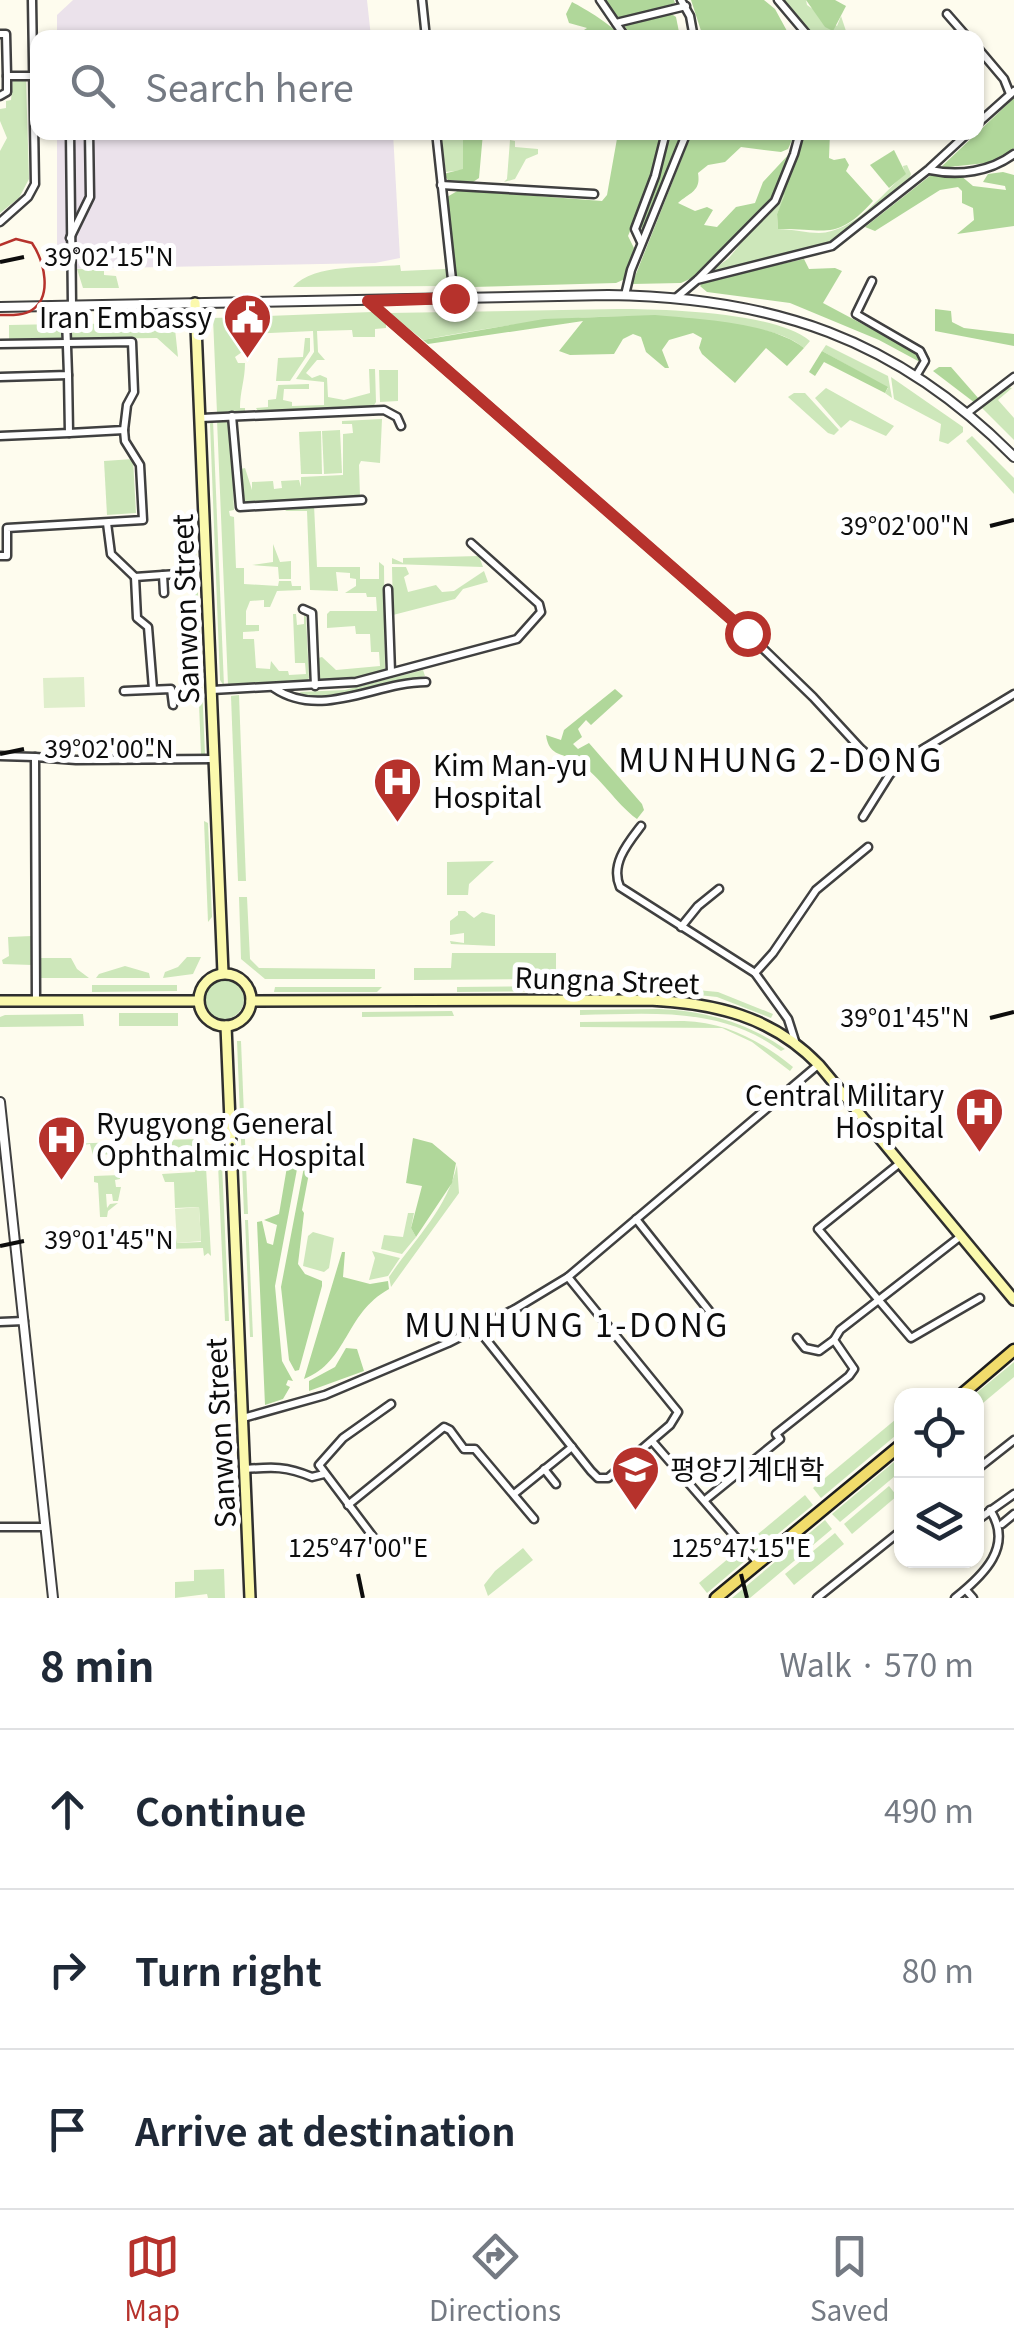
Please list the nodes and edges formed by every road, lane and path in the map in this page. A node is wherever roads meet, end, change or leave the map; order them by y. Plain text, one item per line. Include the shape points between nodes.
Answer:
1 (32, 0) edge
2 (422, 0) edge
3 (600, 0) edge
4 (778, 0) edge
5 (684, 3) edge
6 (948, 14) dead end
7 (616, 23) junction
8 (33, 30) edge
9 (425, 30) edge
10 (621, 30) edge
11 (692, 30) edge
12 (803, 30) edge
13 (961, 30) edge
14 (0, 34) edge
15 (984, 55) edge
16 (7, 76) junction
17 (30, 76) edge
18 (1012, 93) edge
19 (0, 96) edge
20 (984, 119) edge
21 (35, 140) edge
22 (70, 140) edge
23 (89, 140) edge
24 (437, 140) edge
25 (664, 140) edge
26 (685, 140) edge
27 (798, 140) edge
28 (960, 140) edge
29 (1014, 154) edge
30 (929, 169) junction
31 (442, 185) junction
32 (594, 194) dead end
33 (0, 222) edge
34 (70, 239) junction
35 (642, 243) junction
36 (697, 280) junction
37 (872, 281) dead end
38 (625, 295) junction
39 (677, 297) junction
40 (454, 298) junction
41 (368, 301) junction
42 (196, 304) junction
43 (72, 305) junction
44 (0, 307) edge
45 (67, 343) junction
46 (0, 344) edge
47 (68, 375) junction
48 (916, 376) junction
49 (0, 377) edge
50 (1014, 378) edge
51 (968, 414) junction
52 (232, 416) junction
53 (201, 418) junction
54 (401, 426) dead end
55 (124, 430) junction
56 (69, 433) junction
57 (0, 436) edge
58 (1014, 456) edge
59 (362, 500) dead end
60 (107, 522) junction
61 (471, 544) dead end
62 (0, 556) edge
63 (496, 566) junction
64 (484, 569) dead end
65 (177, 574) dead end
66 (163, 575) junction
67 (135, 578) junction
68 (388, 589) dead end
69 (164, 593) dead end
70 (303, 609) dead end
71 (390, 672) junction
72 (426, 682) dead end
73 (315, 686) junction
74 (273, 687) junction
75 (153, 689) junction
76 (212, 690) junction
77 (124, 691) dead end
78 (1014, 694) edge
79 (172, 705) dead end
80 (0, 756) edge
81 (35, 757) junction
82 (215, 759) junction
83 (890, 774) junction
84 (863, 817) dead end
85 (641, 826) dead end
86 (868, 847) dead end
87 (718, 889) dead end
88 (681, 927) junction
89 (755, 973) junction
90 (224, 974) junction
91 (251, 1000) junction
92 (0, 1001) edge
93 (198, 1001) junction
94 (36, 1002) junction
95 (226, 1026) junction
96 (795, 1041) junction
97 (819, 1064) junction
98 (0, 1102) edge
99 (3, 1162) edge
100 (900, 1163) junction
101 (636, 1219) junction
102 (961, 1236) junction
103 (568, 1276) junction
104 (877, 1298) junction
105 (980, 1298) dead end
106 (1014, 1300) edge
107 (0, 1322) edge
108 (24, 1322) junction
109 (696, 1324) dead end
110 (477, 1328) junction
111 (797, 1338) dead end
112 (834, 1340) junction
113 (1014, 1350) edge
114 (969, 1388) edge
115 (391, 1404) dead end
116 (243, 1418) junction
117 (652, 1440) junction
118 (1014, 1440) edge
119 (572, 1447) junction
120 (894, 1451) edge
121 (984, 1464) edge
122 (245, 1469) junction
123 (544, 1470) junction
124 (324, 1474) junction
125 (556, 1484) dead end
126 (514, 1494) junction
127 (1014, 1494) edge
128 (705, 1500) junction
129 (348, 1505) junction
130 (990, 1510) junction
131 (1014, 1514) edge
132 (984, 1515) edge
133 (534, 1519) dead end
134 (1002, 1524) junction
135 (45, 1526) junction
136 (0, 1527) edge
137 (894, 1536) edge
138 (380, 1546) dead end
139 (758, 1563) junction
140 (966, 1590) junction
141 (54, 1598) edge
142 (250, 1598) edge
143 (716, 1598) edge
144 (818, 1598) edge
145 (956, 1598) edge
146 (973, 1598) edge

1 - 8 street
2 - 9 street
3 - 7 street
4 - 12 street
5 - 7 street
5 - 11 street
6 - 13 street
7 - 10 street
14 - 16 street via 6,34
15 - 18 street
16 - 17 street
16 - 19 street via 8,92
18 - 20 street
21 - 33 street via 35,184
22 - 34 street
23 - 34 street via 90,197
24 - 31 street
25 - 35 street via 635,229
26 - 35 street
27 - 36 street via 775,201
28 - 30 street
29 - 30 street via 994,167
30 - 36 street via 832,246
31 - 32 street
31 - 40 street
34 - 43 street
35 - 38 street
36 - 39 street
37 - 48 street via 856,314 920,351 925,361
38 - 39 street
38 - 40 street
39 - 48 street via 808,324
40 - 41 street
41 - 42 street
41 - 83 street via 747,633
42 - 43 street
42 - 53 main road, Sanwon Street
43 - 44 street
43 - 45 street
45 - 46 street
45 - 47 street
45 - 55 street via 132,342 134,392
47 - 49 street
47 - 56 street
48 - 51 street
50 - 51 street
51 - 58 street
52 - 53 street
52 - 54 street via 253,411 292,418 378,406
52 - 59 street via 237,504 245,512
53 - 76 main road, Sanwon Street
55 - 56 street
55 - 60 street via 140,465 143,520
56 - 57 street
60 - 62 street via 7,528 7,556
60 - 67 street via 111,554
61 - 63 street
63 - 64 street
63 - 71 street via 539,604 541,612 517,639
65 - 66 street
66 - 67 street
66 - 69 street
67 - 75 street
68 - 71 street
70 - 73 street via 312,613
71 - 73 street
72 - 74 street via 314,700
73 - 74 street
74 - 76 street
75 - 77 street
75 - 79 street via 171,689
76 - 82 main road, Sanwon Street
78 - 83 street
80 - 81 street
81 - 82 street
81 - 94 street
82 - 90 main road, Sanwon Street
83 - 84 street
85 - 88 street via 618,861 616,878
86 - 89 street via 816,890
87 - 88 street
88 - 89 street
89 - 96 street via 784,1011
90 - 91 main road via 244,981
90 - 93 main road via 206,981
91 - 95 main road via 242,1019
91 - 96 main road, Rungna Street via 685,1002 731,1010
92 - 94 main road
93 - 94 main road
93 - 95 main road via 204,1016
95 - 116 main road, Sanwon Street
96 - 97 main road, Rungna Street
97 - 100 main road, Rungna Street
97 - 101 street
98 - 99 street
99 - 108 street
100 - 102 main road, Rungna Street
100 - 104 street via 818,1229
101 - 103 street
101 - 109 street via 710,1312
102 - 104 street
102 - 106 main road, Rungna Street
103 - 110 street
103 - 117 street via 678,1412
104 - 105 street via 911,1338
104 - 112 street
107 - 108 street
108 - 135 street
110 - 116 street via 310,1400
110 - 119 street
111 - 112 street via 812,1351
112 - 128 street via 854,1369 849,1376
113 - 114 main road
115 - 124 street via 329,1452 320,1462
116 - 122 main road, Sanwon Street
117 - 119 street via 603,1479
117 - 128 street
118 - 121 street
119 - 123 street
120 - 139 main road
122 - 124 street
122 - 142 main road, Sanwon Street
123 - 125 street
123 - 126 street
124 - 129 street
126 - 129 street via 475,1449 464,1449 444,1426
126 - 133 street
127 - 130 street
128 - 139 street
129 - 138 street
130 - 132 street
130 - 134 street
131 - 134 street
134 - 140 street via 1003,1547
135 - 136 street
135 - 141 street
137 - 144 street
139 - 143 main road
140 - 145 street
140 - 146 street

